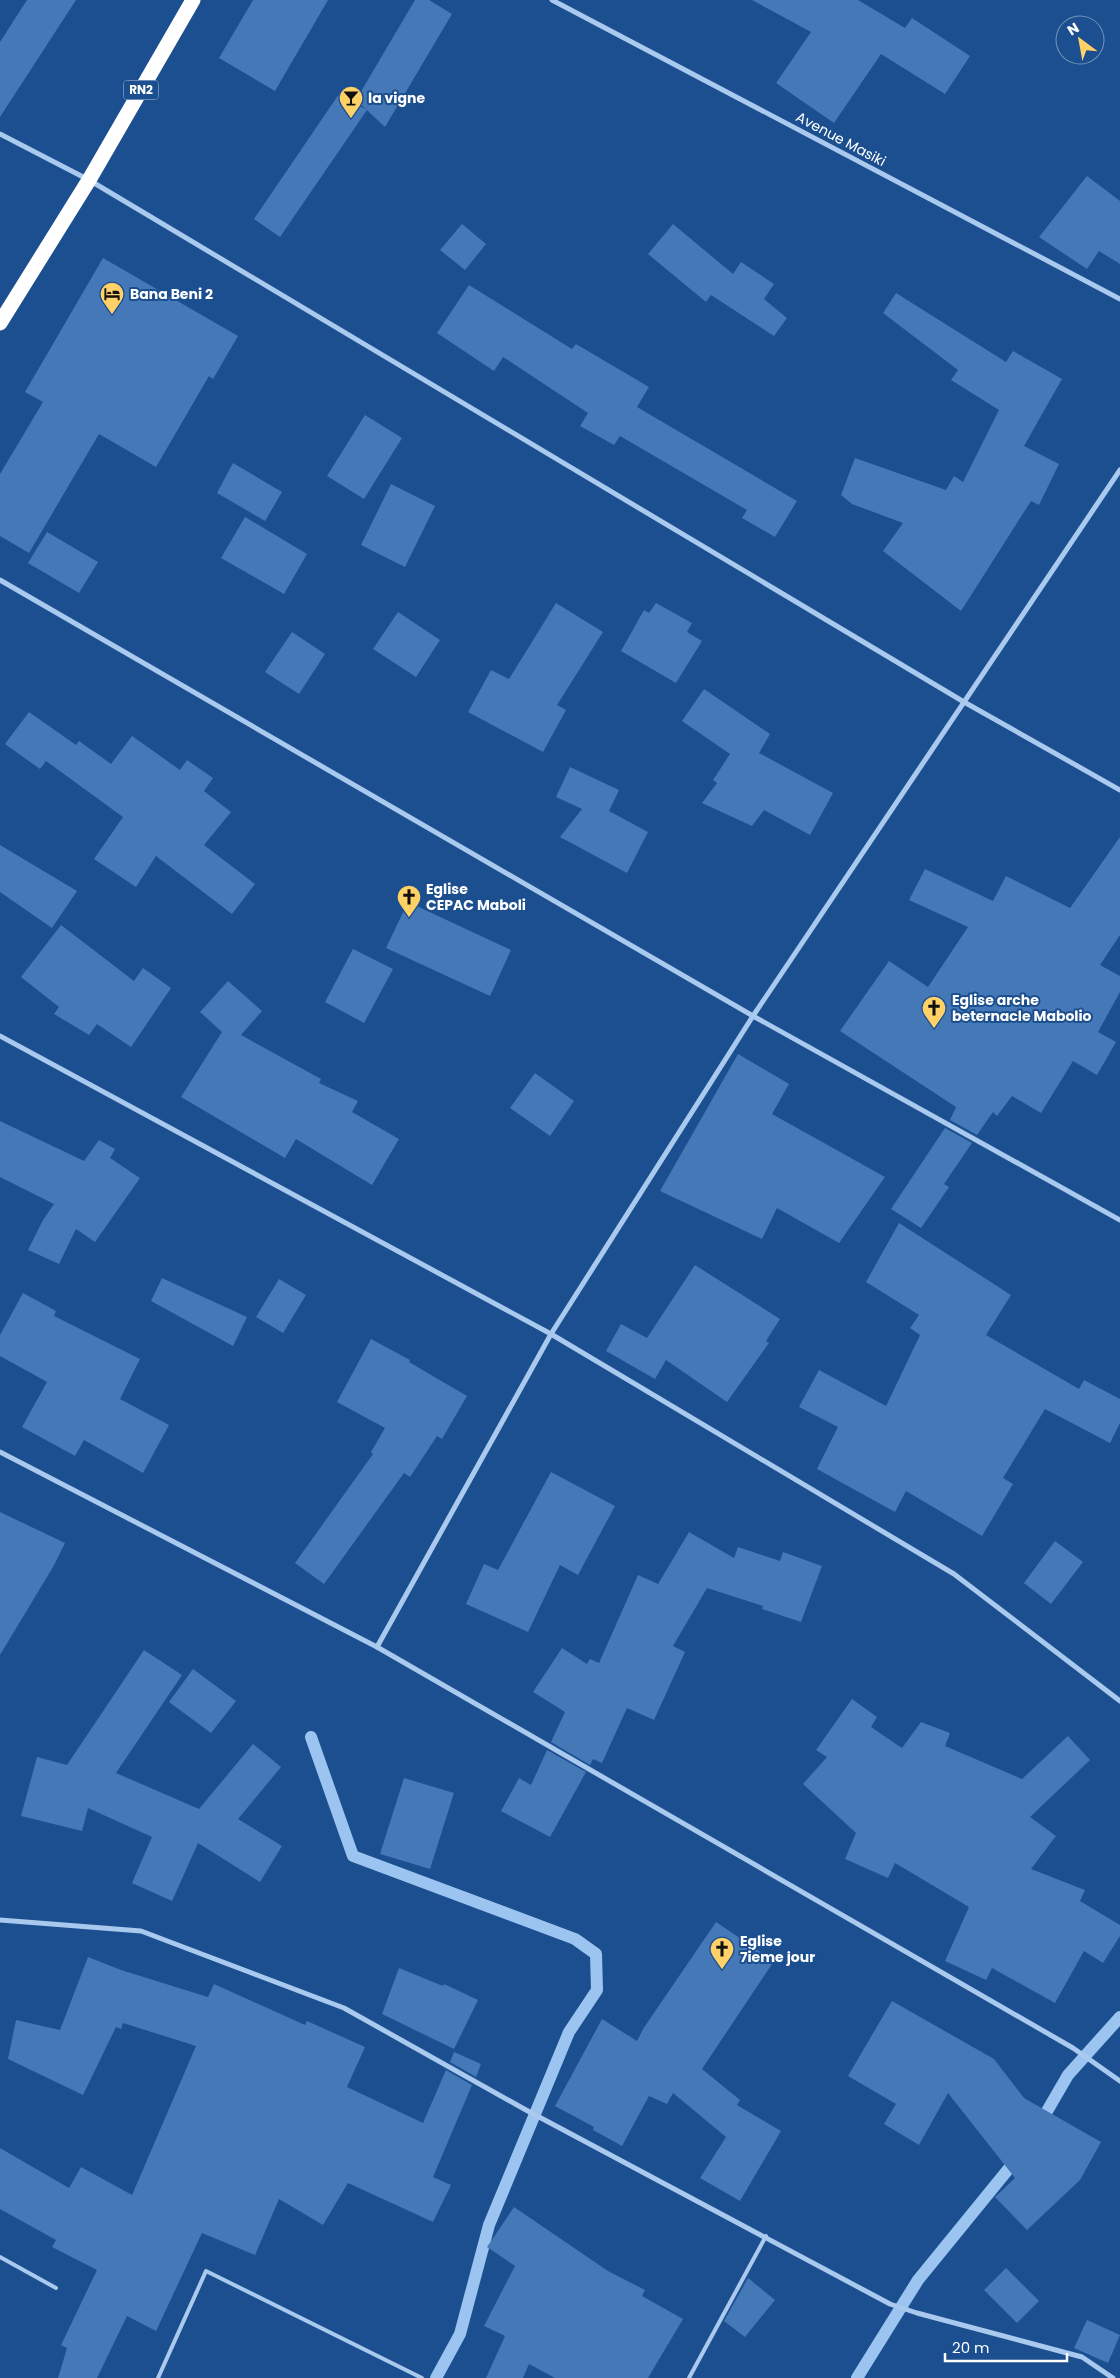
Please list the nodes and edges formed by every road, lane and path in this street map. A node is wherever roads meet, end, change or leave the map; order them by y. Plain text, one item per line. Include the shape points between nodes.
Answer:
1 (193, 0) edge
2 (552, 0) edge
3 (0, 134) edge
4 (89, 180) junction
5 (1120, 299) edge
6 (0, 323) edge
7 (1120, 470) edge
8 (0, 580) edge
9 (964, 702) junction
10 (1120, 790) edge
11 (753, 1016) junction
12 (0, 1036) edge
13 (1120, 1220) edge
14 (551, 1334) junction
15 (0, 1452) edge
16 (377, 1647) junction
17 (1120, 1701) edge
18 (0, 1920) edge
19 (1120, 2081) edge
20 (766, 2236) junction
21 (0, 2256) edge
22 (56, 2288) dead end
23 (158, 2378) edge
24 (421, 2378) edge
25 (689, 2378) edge
26 (1113, 2378) edge

1 - 4 highway, RN2
2 - 5 street, Avenue Masiki
3 - 4 street
4 - 6 highway, RN2
4 - 9 street
7 - 9 street
8 - 11 street
9 - 10 street
9 - 11 street
11 - 13 street
11 - 14 street
12 - 14 street
14 - 16 street
14 - 17 street via 954,1574
15 - 16 street
16 - 19 street via 1073,2048
18 - 20 street via 141,1931 344,2008 526,2110
20 - 25 lane
20 - 26 street via 890,2304 1082,2358
21 - 22 lane
23 - 24 lane via 206,2271

